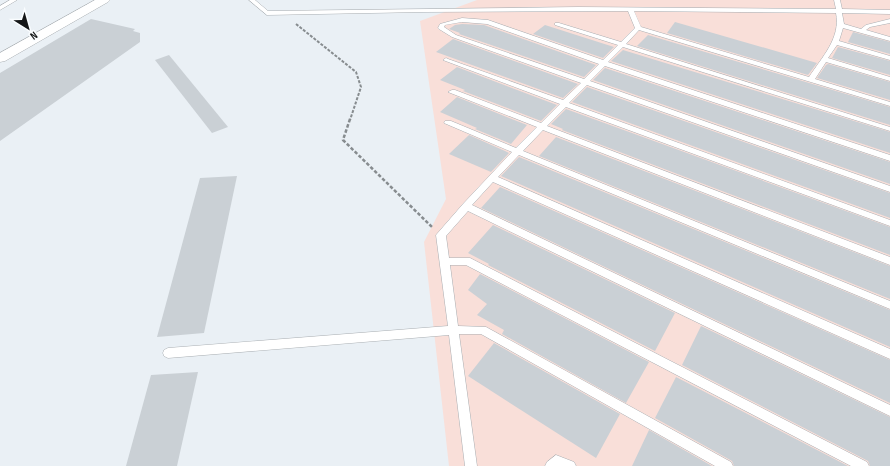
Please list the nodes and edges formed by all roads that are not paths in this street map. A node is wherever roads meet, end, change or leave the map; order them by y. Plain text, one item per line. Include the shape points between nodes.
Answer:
1 (14, 0) edge
2 (104, 0) edge
3 (252, 0) edge
4 (837, 0) edge
5 (0, 8) edge
6 (630, 9) junction
7 (839, 11) junction
8 (890, 12) edge
9 (890, 21) edge
10 (557, 24) dead end
11 (840, 25) junction
12 (638, 28) junction
13 (862, 31) junction
14 (890, 38) edge
15 (835, 42) junction
16 (622, 45) junction
17 (0, 58) edge
18 (890, 58) edge
19 (824, 59) junction
20 (446, 60) dead end
21 (604, 63) junction
22 (890, 79) edge
23 (811, 80) junction
24 (584, 83) junction
25 (452, 92) dead end
26 (564, 104) junction
27 (890, 104) edge
28 (448, 123) dead end
29 (542, 127) junction
30 (890, 129) edge
31 (518, 151) junction
32 (890, 158) edge
33 (492, 178) junction
34 (890, 189) edge
35 (466, 206) junction
36 (890, 223) edge
37 (890, 261) edge
38 (444, 262) junction
39 (890, 305) edge
40 (453, 330) junction
41 (168, 353) dead end
42 (890, 354) edge
43 (890, 410) edge
44 (471, 466) edge
45 (551, 466) edge
46 (570, 466) edge
47 (727, 466) edge
48 (863, 466) edge

1 - 5 lane
2 - 17 street
3 - 6 lane via 267,13
4 - 7 lane
6 - 7 lane via 681,7
6 - 12 lane
7 - 8 lane
7 - 11 lane
9 - 13 lane via 868,26
10 - 16 lane
11 - 13 lane
11 - 15 lane
12 - 16 lane
12 - 23 lane
13 - 14 lane
15 - 18 lane
15 - 19 lane
16 - 21 lane
16 - 30 lane
19 - 22 lane
19 - 23 lane
20 - 26 lane
21 - 24 lane
21 - 24 lane via 488,22 462,20 443,24 442,28 454,36
21 - 32 lane
23 - 27 lane
24 - 26 lane
24 - 34 lane
25 - 29 lane
26 - 29 lane
26 - 36 lane
28 - 31 lane
29 - 31 lane
29 - 37 lane
31 - 33 lane
31 - 39 lane
33 - 35 lane
33 - 42 lane
35 - 38 lane via 441,235
35 - 43 lane
38 - 40 lane
38 - 48 lane via 467,261
40 - 41 lane
40 - 44 lane
40 - 47 lane via 482,330
45 - 46 lane via 556,461

